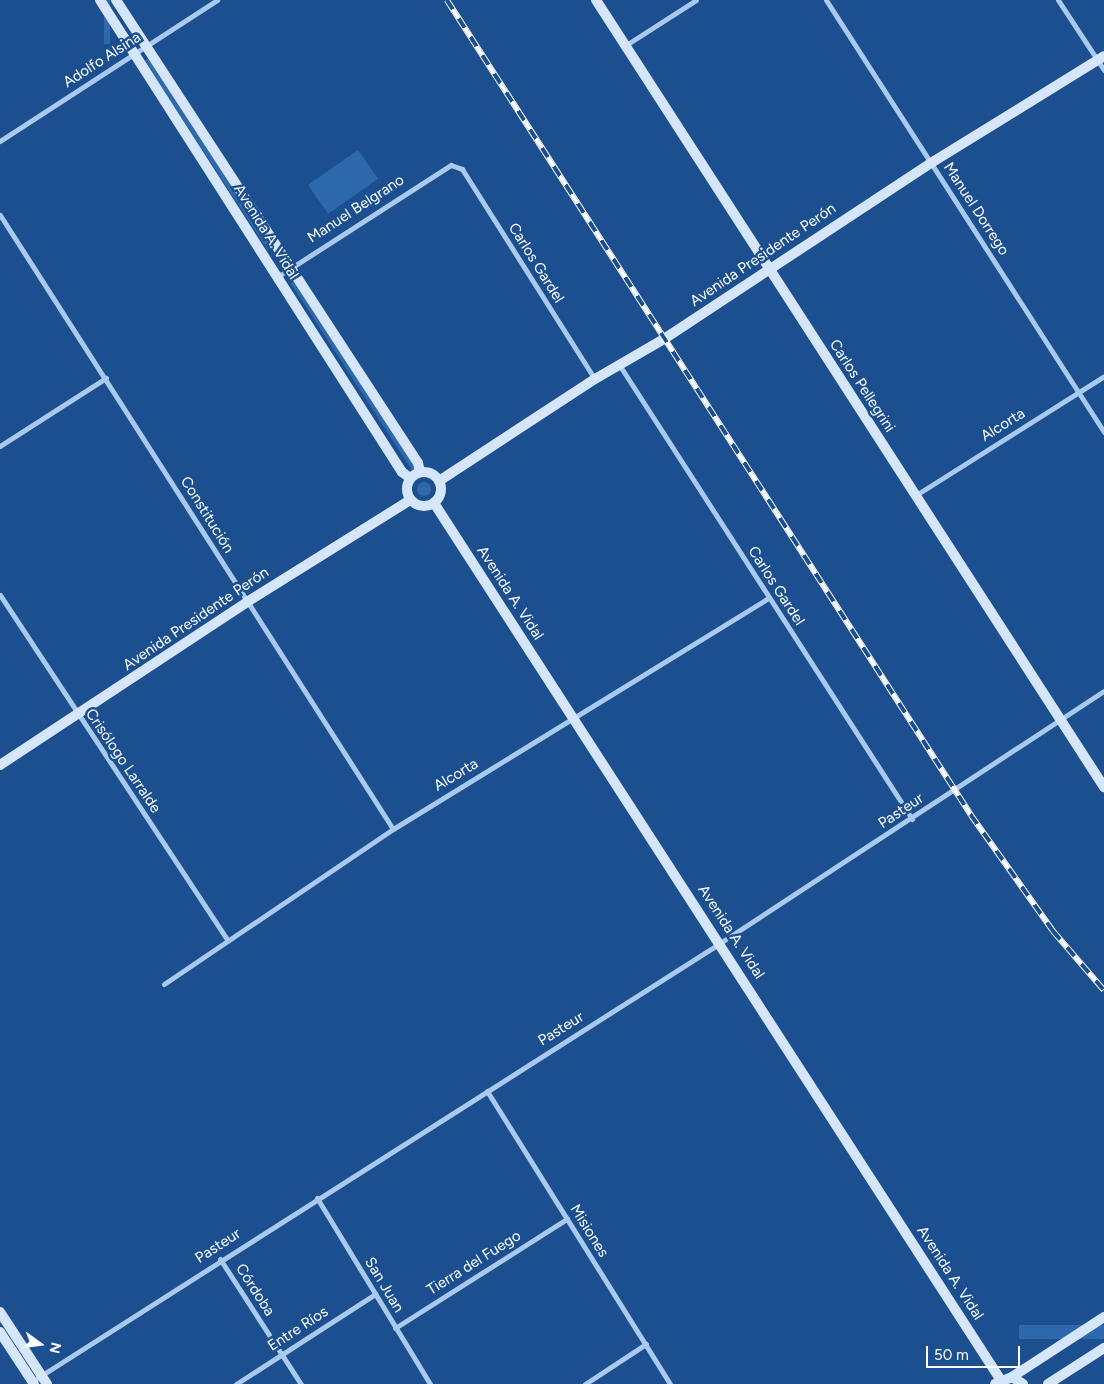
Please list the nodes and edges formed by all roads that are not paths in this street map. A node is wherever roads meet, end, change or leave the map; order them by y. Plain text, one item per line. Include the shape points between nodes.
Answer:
1 (100, 0) edge
2 (116, 0) edge
3 (217, 0) edge
4 (596, 0) edge
5 (696, 0) edge
6 (826, 0) edge
7 (1058, 0) edge
8 (626, 45) junction
9 (146, 47) junction
10 (135, 54) junction
11 (1101, 58) edge
12 (1104, 70) edge
13 (0, 141) edge
14 (931, 163) junction
15 (451, 165) joint
16 (0, 215) edge
17 (292, 267) junction
18 (768, 268) junction
19 (276, 277) junction
20 (620, 366) junction
21 (1104, 376) edge
22 (106, 378) junction
23 (595, 379) junction
24 (1078, 392) junction
25 (1104, 432) edge
26 (0, 446) edge
27 (420, 472) junction
28 (410, 478) junction
29 (439, 481) junction
30 (916, 496) junction
31 (410, 500) junction
32 (434, 503) junction
33 (0, 595) edge
34 (768, 598) junction
35 (247, 602) junction
36 (2, 603) edge
37 (1104, 691) edge
38 (78, 716) junction
39 (574, 718) junction
40 (1060, 720) junction
41 (0, 765) edge
42 (1104, 787) edge
43 (912, 819) junction
44 (393, 829) junction
45 (228, 941) junction
46 (720, 943) junction
47 (164, 984) dead end
48 (487, 1091) junction
49 (317, 1198) junction
50 (567, 1219) junction
51 (220, 1259) junction
52 (374, 1294) junction
53 (0, 1312) edge
54 (1104, 1317) edge
55 (395, 1328) junction
56 (0, 1332) edge
57 (646, 1344) junction
58 (1104, 1348) edge
59 (282, 1354) junction
60 (1012, 1377) junction
61 (44, 1380) edge
62 (998, 1382) edge
63 (31, 1383) edge
64 (236, 1384) edge
65 (301, 1384) edge
66 (430, 1384) edge
67 (585, 1384) edge
68 (670, 1384) edge
69 (1023, 1384) edge
70 (1048, 1384) edge

1 - 10 main road, Avenida A. Vidal
2 - 9 main road, Avenida A. Vidal
3 - 9 street, Adolfo Alsina
4 - 8 main road, Carlos Pellegrini
5 - 8 street
6 - 14 street, Manuel Dorrego
7 - 11 street
8 - 18 main road, Carlos Pellegrini
9 - 10 street, Adolfo Alsina
9 - 17 main road, Avenida A. Vidal
10 - 13 street, Adolfo Alsina
10 - 19 main road, Avenida A. Vidal
11 - 12 street
11 - 14 main road, Avenida Presidente Perón
14 - 18 main road, Avenida Presidente Perón
14 - 24 street, Manuel Dorrego
15 - 17 street, Manuel Belgrano
15 - 23 street, Carlos Gardel via 462,169
16 - 22 street, Constitución
17 - 19 street, Manuel Belgrano
17 - 27 main road, Avenida A. Vidal via 418,463
18 - 20 main road, Avenida Presidente Perón
18 - 30 main road, Carlos Pellegrini
19 - 28 main road, Avenida A. Vidal via 402,472
20 - 23 main road, Avenida Presidente Perón
20 - 34 street, Carlos Gardel
21 - 24 street, Alcorta
22 - 26 street
22 - 35 street, Constitución
23 - 29 main road, Avenida Presidente Perón
24 - 25 street, Manuel Dorrego
24 - 30 street, Alcorta
27 - 28 main road
27 - 29 main road via 433,474
28 - 31 main road via 406,489
29 - 32 main road via 441,493
30 - 40 main road, Carlos Pellegrini
31 - 32 main road via 422,506
31 - 35 main road, Avenida Presidente Perón
32 - 39 main road, Avenida A. Vidal
33 - 36 street, Crisólogo Larralde
34 - 39 street, Alcorta
34 - 43 street, Carlos Gardel
35 - 38 main road, Avenida Presidente Perón
35 - 44 street, Constitución
36 - 38 street, Crisólogo Larralde
37 - 40 street, Pasteur
38 - 41 main road, Avenida Presidente Perón
38 - 45 street, Crisólogo Larralde
39 - 44 street, Alcorta
39 - 46 main road, Avenida A. Vidal
40 - 42 main road, Carlos Pellegrini
40 - 43 street, Pasteur
43 - 46 street, Pasteur
44 - 45 street, Alcorta
45 - 47 street, Alcorta
46 - 48 street, Pasteur
46 - 62 main road, Avenida A. Vidal
48 - 49 street, Pasteur
48 - 50 street, Misiones
49 - 51 street, Pasteur
49 - 52 street, San Juan
50 - 55 street, Tierra del Fuego
50 - 57 street, Misiones
51 - 59 street, Córdoba
51 - 61 street, Pasteur
52 - 55 street, San Juan
52 - 59 street, Entre Ríos
53 - 61 main road
54 - 60 main road
55 - 66 street, San Juan
56 - 63 main road
57 - 67 street
57 - 68 street, Misiones
58 - 70 main road
59 - 64 street, Entre Ríos
59 - 65 street, Córdoba
60 - 62 main road
60 - 69 main road
61 - 63 street, Pasteur

